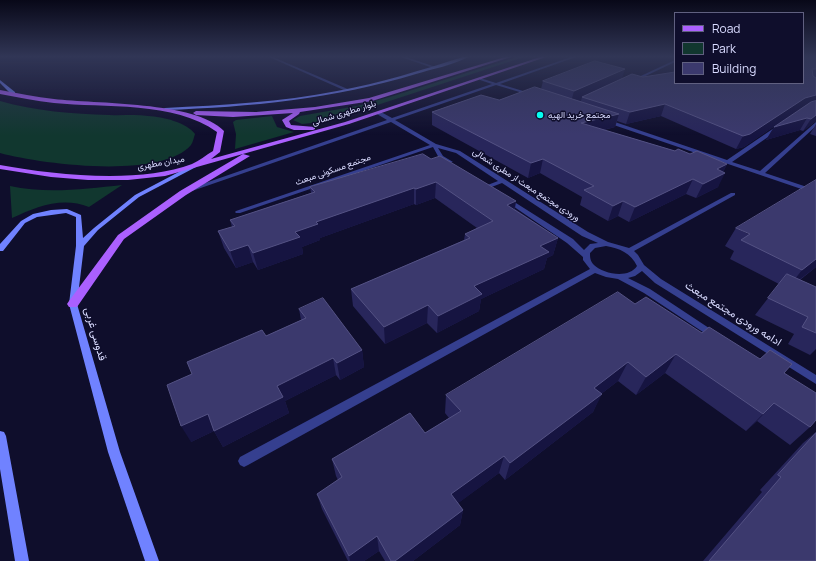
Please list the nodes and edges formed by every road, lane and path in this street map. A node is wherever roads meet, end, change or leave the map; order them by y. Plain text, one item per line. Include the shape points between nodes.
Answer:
1 (2, 83) edge
2 (332, 83) edge
3 (380, 83) edge
4 (424, 83) edge
5 (468, 83) edge
6 (496, 84) joint
7 (348, 90) junction
8 (0, 92) edge
9 (12, 93) junction
10 (541, 98) edge
11 (164, 109) junction
12 (315, 109) junction
13 (379, 113) junction
14 (601, 119) edge
15 (392, 120) junction
16 (347, 123) junction
17 (816, 123) edge
18 (782, 124) edge
19 (434, 145) junction
20 (259, 148) junction
21 (728, 162) junction
22 (454, 165) edge
23 (194, 166) junction
24 (0, 167) edge
25 (761, 173) junction
26 (503, 181) junction
27 (481, 182) edge
28 (487, 187) junction
29 (494, 191) edge
30 (183, 192) junction
31 (816, 192) edge
32 (733, 194) dead end
33 (500, 195) edge
34 (238, 212) dead end
35 (606, 244) junction
36 (80, 246) junction
37 (0, 249) edge
38 (629, 251) junction
39 (586, 256) junction
40 (640, 266) junction
41 (596, 269) junction
42 (621, 277) junction
43 (73, 304) junction
44 (725, 343) edge
45 (816, 380) edge
46 (0, 436) edge
47 (244, 461) dead end
48 (22, 561) edge
49 (152, 561) edge

1 - 9 main road
2 - 7 street
3 - 7 main road
4 - 12 main road, بلوار مطهری شمالی via 370,100
5 - 13 main road, بلوار مطهری شمالی
6 - 10 street
6 - 15 street
7 - 11 main road via 252,105
8 - 9 main road, میدان مطهری
9 - 11 main road, میدان مطهری via 53,101
11 - 12 main road, بلوار مطهری شمالی via 233,115
11 - 23 main road, میدان مطهری via 208,122 221,131 222,138 218,149 209,158
12 - 16 main road via 290,116 285,122 288,126 300,129
13 - 15 street
13 - 16 main road, بلوار مطهری شمالی
14 - 21 street
15 - 19 street
15 - 30 street
16 - 20 main road, بلوار مطهری شمالی
17 - 25 street
18 - 21 street
19 - 22 street via 441,157
19 - 26 street, ورودی مجتمع مبعث از مطری شمالی via 458,152
19 - 34 street, مجتمع مسکونی مبعث
20 - 23 main road, بلوار مطهری شمالی
20 - 30 main road
21 - 25 street
23 - 24 main road, میدان مطهری via 172,172 112,178 50,176
23 - 36 main road via 137,196 96,229
25 - 31 street
26 - 28 street
26 - 35 street, ورودی مجتمع مبعث از مطری شمالی via 585,234
27 - 28 street
28 - 29 street
30 - 43 main road via 121,237
32 - 38 street
33 - 39 street via 570,242
35 - 38 street, ورودی مجتمع مبعث از مطری شمالی
35 - 39 street via 593,246
36 - 37 main road, قدوسی غربی via 79,216 67,211 51,212 23,222
36 - 43 main road, قدوسی غربی
38 - 40 street, ادامه ورودی مجتمع مبعث
39 - 41 street via 590,265
40 - 42 street via 635,274
40 - 45 street, ادامه ورودی مجتمع مبعث via 658,281
41 - 42 street
41 - 47 street
42 - 44 street via 647,291
43 - 49 main road, قدوسی غربی via 114,452
46 - 48 main road

